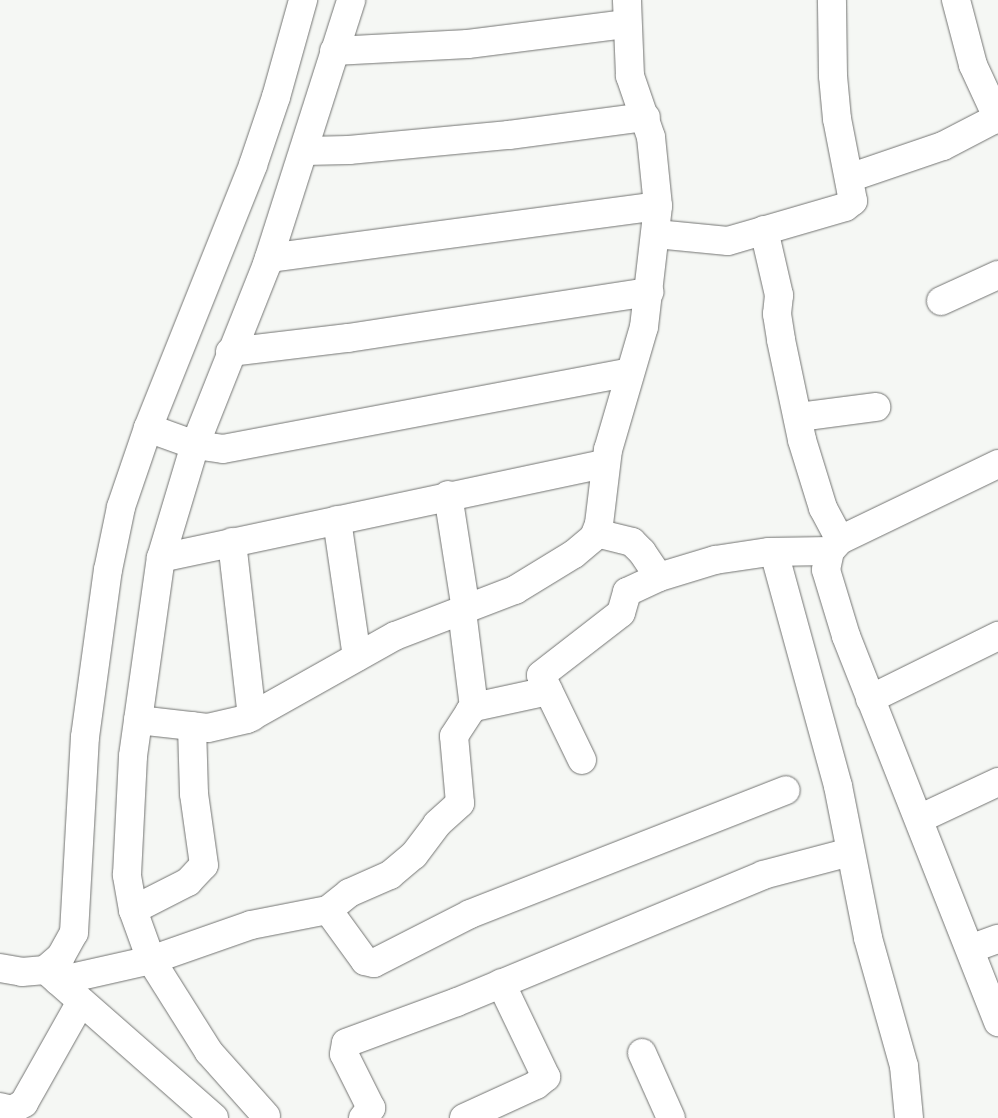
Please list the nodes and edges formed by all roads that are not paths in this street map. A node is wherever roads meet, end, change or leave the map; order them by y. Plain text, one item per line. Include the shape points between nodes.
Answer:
1 (303, 0) edge
2 (351, 0) edge
3 (832, 0) edge
4 (956, 0) edge
5 (627, 12) edge
6 (334, 51) junction
7 (646, 117) junction
8 (998, 119) edge
9 (305, 151) junction
10 (849, 178) junction
11 (658, 206) junction
12 (764, 230) junction
13 (656, 234) junction
14 (269, 258) junction
15 (998, 275) edge
16 (650, 292) junction
17 (941, 300) dead end
18 (230, 352) junction
19 (630, 372) junction
20 (876, 407) dead end
21 (799, 418) junction
22 (148, 428) junction
23 (195, 445) junction
24 (605, 464) junction
25 (998, 464) edge
26 (448, 495) junction
27 (337, 520) junction
28 (596, 534) junction
29 (232, 542) junction
30 (835, 545) junction
31 (774, 552) junction
32 (161, 558) junction
33 (659, 577) junction
34 (464, 611) junction
35 (998, 636) edge
36 (357, 657) junction
37 (548, 691) junction
38 (870, 699) junction
39 (474, 707) junction
40 (252, 717) junction
41 (138, 720) junction
42 (192, 726) junction
43 (582, 760) dead end
44 (998, 782) edge
45 (786, 790) dead end
46 (919, 819) junction
47 (850, 852) junction
48 (134, 910) junction
49 (328, 910) junction
50 (998, 939) edge
51 (970, 949) junction
52 (151, 960) junction
53 (0, 968) edge
54 (52, 975) junction
55 (501, 983) junction
56 (81, 1002) junction
57 (998, 1022) edge
58 (642, 1054) dead end
59 (0, 1108) edge
60 (476, 1116) edge
61 (273, 1117) edge
62 (214, 1118) edge
63 (363, 1118) edge
64 (671, 1118) edge
65 (909, 1118) edge

1 - 22 street via 276,97 252,165
2 - 6 street
3 - 10 street via 833,76
4 - 8 street via 972,65
5 - 6 street via 468,44
5 - 7 street via 630,76
6 - 9 street
7 - 9 street via 509,135
7 - 11 street via 657,174
8 - 10 street via 943,146
9 - 14 street
10 - 12 street via 853,196 850,204
11 - 13 street
11 - 14 street
12 - 13 street via 728,241
12 - 21 street via 779,295 777,314 781,340
13 - 16 street
14 - 18 street
15 - 17 street
16 - 18 street via 348,338
16 - 19 street
18 - 23 street
19 - 23 street via 223,449
19 - 24 street
20 - 21 street
21 - 30 street via 815,485
22 - 23 street
22 - 54 street via 122,507 108,570 85,737 74,933
23 - 32 street
24 - 26 street
24 - 28 street
25 - 30 street
26 - 27 street
26 - 34 street
27 - 29 street
27 - 36 street
28 - 33 street via 632,542
28 - 34 street via 587,545 515,590
29 - 32 street
29 - 40 street
30 - 31 street
30 - 38 street via 826,560 828,579
31 - 33 street via 715,560
31 - 47 street via 838,786
32 - 41 street
33 - 37 street via 627,592 621,613 543,673
34 - 36 street via 395,636
34 - 39 street
35 - 38 street
36 - 40 street
37 - 39 street
37 - 43 street
38 - 46 street
39 - 49 street via 454,736 458,806 437,824 401,867 349,893
40 - 42 street via 227,726
41 - 42 street
41 - 48 street via 127,875
42 - 48 street via 194,794 204,865 188,882
44 - 46 street
45 - 49 street via 470,914 374,963 365,961
46 - 51 street
47 - 55 street via 763,875
47 - 65 street via 868,938 904,1066
48 - 52 street
49 - 52 street via 251,925
50 - 51 street
51 - 57 street
52 - 54 street
52 - 61 street via 209,1052
53 - 54 street
54 - 56 street
55 - 60 street via 546,1077
55 - 63 street via 346,1043 344,1054 371,1108
56 - 59 street via 24,1103 12,1110
56 - 62 street
58 - 64 street

